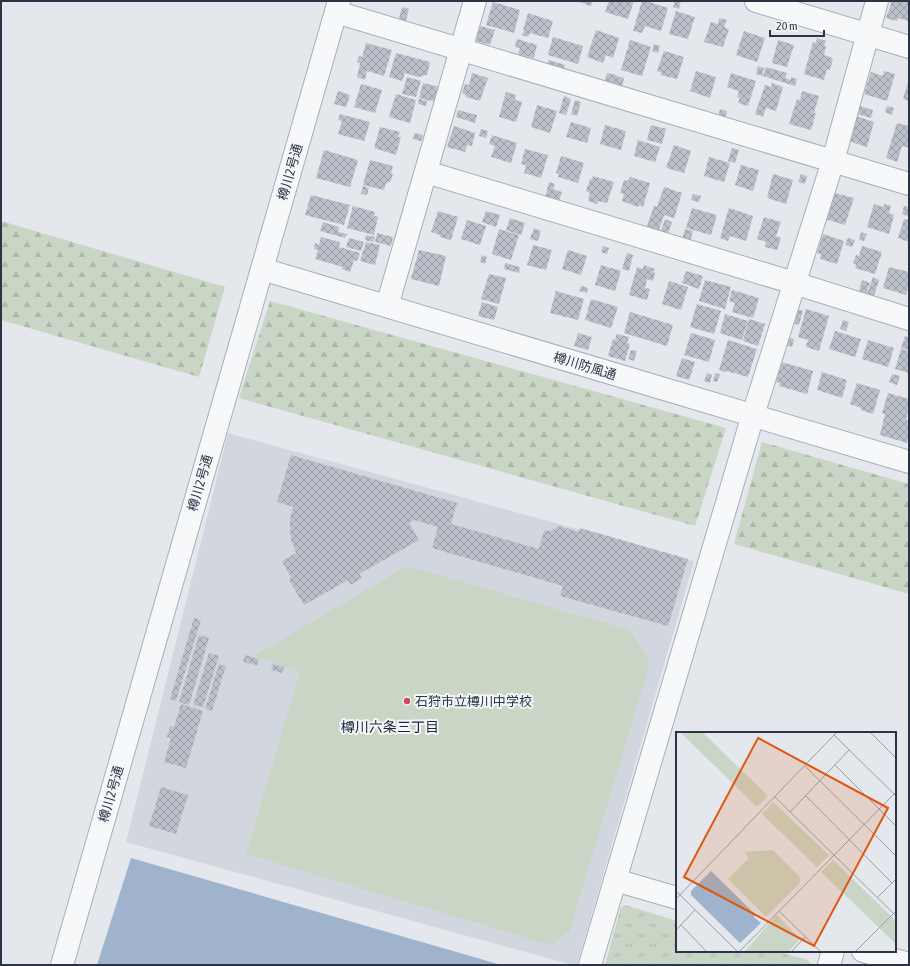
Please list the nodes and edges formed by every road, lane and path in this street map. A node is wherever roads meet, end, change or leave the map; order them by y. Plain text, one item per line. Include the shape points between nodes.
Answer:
1 (475, 1) edge
2 (756, 1) edge
3 (877, 1) edge
4 (337, 6) edge
5 (868, 35) junction
6 (909, 47) edge
7 (461, 49) junction
8 (833, 161) junction
9 (426, 172) junction
10 (909, 184) edge
11 (262, 269) junction
12 (794, 283) junction
13 (387, 306) junction
14 (909, 319) edge
15 (752, 415) junction
16 (909, 462) edge
17 (615, 880) junction
18 (676, 898) edge
19 (833, 952) edge
20 (867, 952) edge
21 (909, 964) edge
22 (62, 965) edge
23 (590, 965) edge
24 (829, 965) edge

1 - 7 street
2 - 5 street
3 - 5 street
4 - 7 street
4 - 11 street, 樽川2号通
5 - 6 street
5 - 8 street
7 - 8 street
7 - 9 street
8 - 10 street
8 - 12 street
9 - 12 street
9 - 13 street
11 - 13 street, 樽川防風通
11 - 22 street, 樽川2号通
12 - 14 street
12 - 15 street
13 - 15 street, 樽川防風通
15 - 16 street, 樽川防風通
15 - 17 street
17 - 18 street
17 - 23 street
19 - 24 street
20 - 21 street

